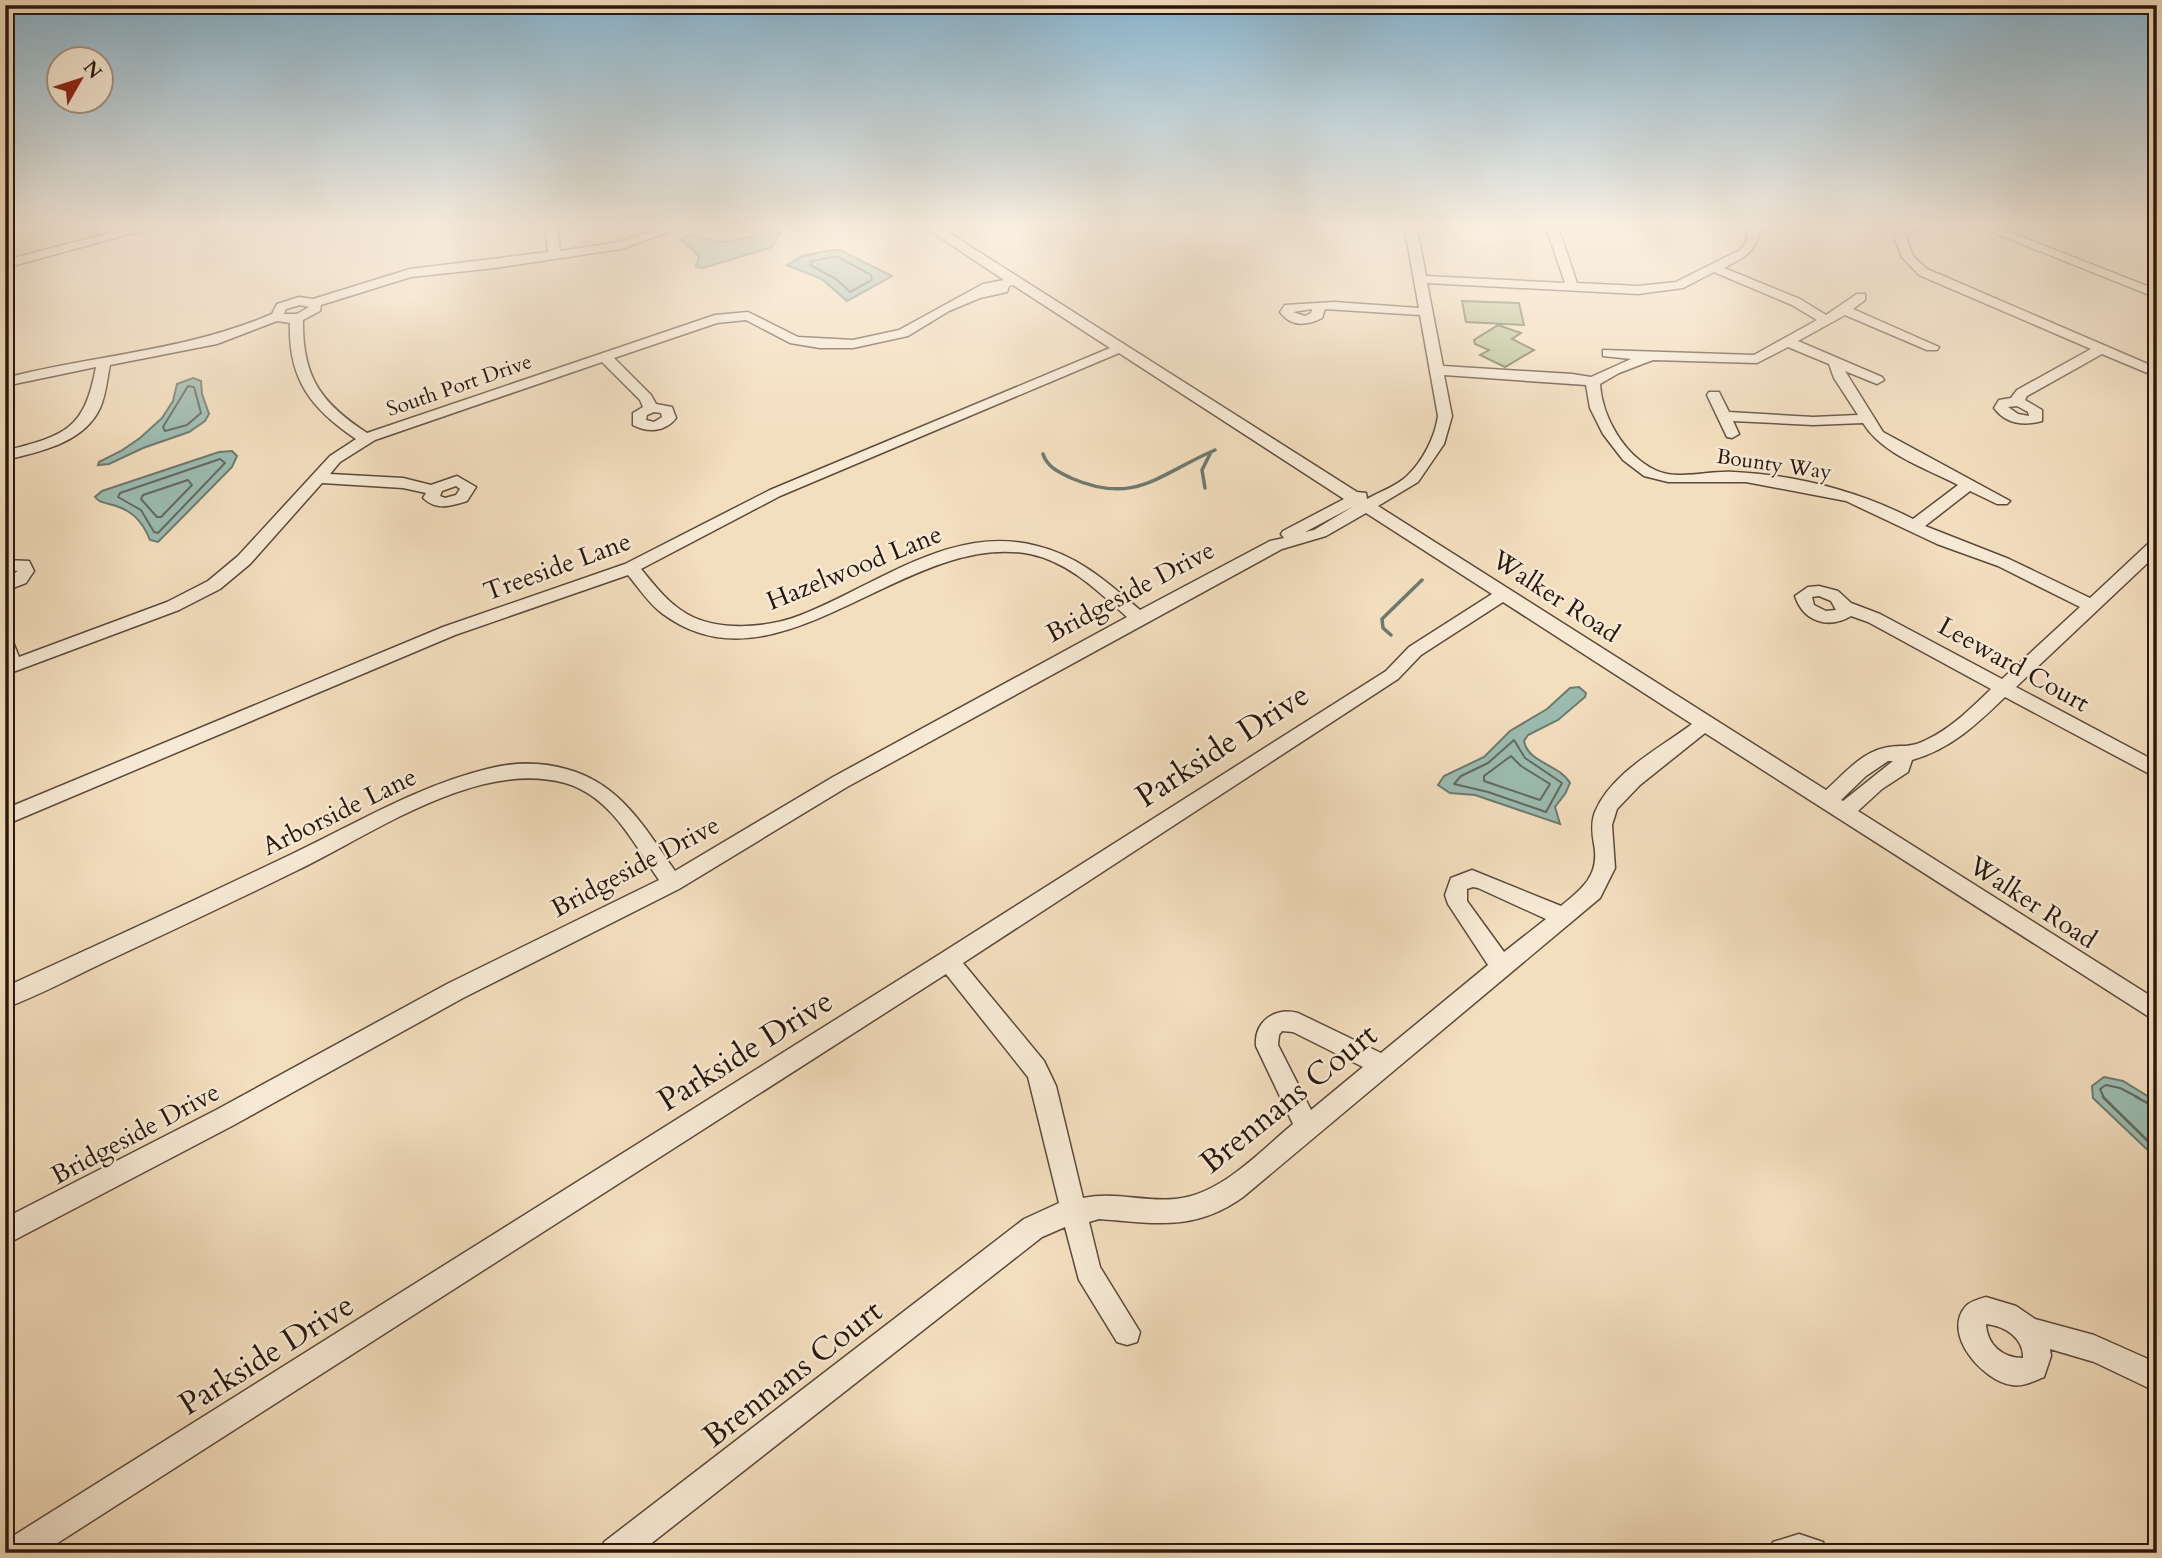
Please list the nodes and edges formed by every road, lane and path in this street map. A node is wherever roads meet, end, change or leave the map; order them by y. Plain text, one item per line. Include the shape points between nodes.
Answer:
1 (333, 297) edge
2 (972, 297) edge
3 (1032, 297) edge
4 (1424, 297) edge
5 (1783, 297) edge
6 (1861, 297) dead end
7 (1980, 297) edge
8 (314, 303) junction
9 (1320, 306) dead end
10 (1844, 310) junction
11 (1426, 312) junction
12 (277, 316) junction
13 (297, 318) junction
14 (1826, 320) junction
15 (1788, 342) junction
16 (1932, 347) dead end
17 (1120, 348) junction
18 (2101, 349) junction
19 (1651, 356) junction
20 (605, 357) junction
21 (104, 360) junction
22 (1835, 362) junction
23 (1437, 370) junction
24 (1614, 370) junction
25 (2157, 373) edge
26 (1877, 380) dead end
27 (5, 382) edge
28 (1593, 382) junction
29 (1714, 394) dead end
30 (2019, 402) dead end
31 (651, 408) dead end
32 (1724, 416) junction
33 (1866, 419) junction
34 (1732, 433) dead end
35 (366, 439) junction
36 (5, 456) edge
37 (318, 478) junction
38 (1969, 484) junction
39 (434, 490) dead end
40 (2002, 501) dead end
41 (1361, 503) junction
42 (1915, 526) junction
43 (2157, 545) edge
44 (5, 565) edge
45 (631, 568) junction
46 (5, 586) edge
47 (1504, 594) junction
48 (2091, 606) junction
49 (1845, 607) dead end
50 (1139, 618) junction
51 (5, 641) edge
52 (9, 667) edge
53 (2003, 689) junction
54 (1705, 723) junction
55 (1904, 755) junction
56 (2157, 771) edge
57 (1827, 801) junction
58 (1844, 812) junction
59 (5, 817) edge
60 (672, 883) junction
61 (1563, 917) junction
62 (948, 961) junction
63 (1502, 967) junction
64 (5, 998) edge
65 (2157, 1012) edge
66 (1382, 1065) junction
67 (1307, 1128) junction
68 (1072, 1212) junction
69 (5, 1232) edge
70 (2028, 1331) dead end
71 (1127, 1332) dead end
72 (2157, 1378) edge
73 (14, 1553) edge
74 (615, 1553) edge
75 (1784, 1553) edge
76 (1812, 1553) edge

1 - 8 street
2 - 20 street, South Port Drive via 908,331 876,341 802,341 757,319 738,316 715,319
3 - 17 street, Walker Road
4 - 11 street, Bridgeside Drive
5 - 14 street
6 - 10 street
7 - 18 street
8 - 12 street via 292,302 277,310
8 - 13 street via 314,311
9 - 11 street
10 - 14 street
10 - 16 street
11 - 23 street, Bridgeside Drive
12 - 13 street
12 - 21 street via 197,344
13 - 35 street via 295,353 304,377 329,413
14 - 15 street
15 - 19 street via 1749,361
15 - 22 street
17 - 41 street, Walker Road
17 - 45 street, Treeside Lane via 775,493
18 - 25 street
18 - 30 street via 2022,393
19 - 24 street
19 - 24 street via 1605,347
20 - 31 street
20 - 35 street, South Port Drive
21 - 27 street
21 - 36 street via 89,415 74,430
22 - 26 street
22 - 33 street
23 - 28 street
23 - 41 street, Bridgeside Drive via 1445,413 1434,453 1413,480
24 - 28 street
28 - 42 street, Bounty Way via 1593,396 1618,447 1652,475 1668,479 1734,477 1832,493
29 - 32 street, Bounty Way
32 - 33 street, Bounty Way
32 - 34 street, Bounty Way
33 - 38 street via 1891,444
35 - 37 street, South Port Drive via 335,459
37 - 39 street via 403,483
37 - 52 street, South Port Drive via 244,560 214,585 173,606
38 - 40 street
38 - 42 street
41 - 47 street, Walker Road
41 - 50 street, Bridgeside Drive via 1313,536 1286,540
42 - 48 street, Bounty Way
43 - 48 street
44 - 46 street via 23,565 26,571
45 - 50 street, Hazelwood Lane via 677,616 700,626 747,631 807,619 946,554 982,547 1019,548 1069,563
45 - 59 street, Treeside Lane via 449,631
47 - 54 street, Walker Road
47 - 62 street, Parkside Drive via 1415,651 1392,675
48 - 53 street
49 - 53 street, Leeward Court via 1874,618
50 - 60 street, Bridgeside Drive via 840,782
51 - 52 street
53 - 55 street via 1954,733
53 - 56 street, Leeward Court
54 - 57 street, Walker Road
54 - 61 street, Brennans Court via 1610,800 1603,824 1608,854 1601,880
55 - 57 street via 1890,753 1871,762
55 - 58 street via 1901,767
57 - 58 street, Walker Road
58 - 65 street, Walker Road
60 - 64 street, Arborside Lane via 620,809 593,787 556,774 512,772 434,794
60 - 69 street, Bridgeside Drive via 455,992
61 - 63 street, Brennans Court
61 - 63 street via 1483,880 1472,878 1458,884 1454,895 1458,904
62 - 68 street via 1037,1069
62 - 73 street, Parkside Drive
63 - 66 street, Brennans Court
66 - 67 street, Brennans Court
66 - 67 street via 1298,1023 1283,1020 1274,1025 1267,1034 1267,1046
67 - 68 street, Brennans Court via 1234,1188 1201,1206 1176,1212 1099,1207
68 - 71 street via 1088,1271
68 - 74 street, Brennans Court via 1033,1228
70 - 72 street via 2091,1346
75 - 76 street via 1799,1549

